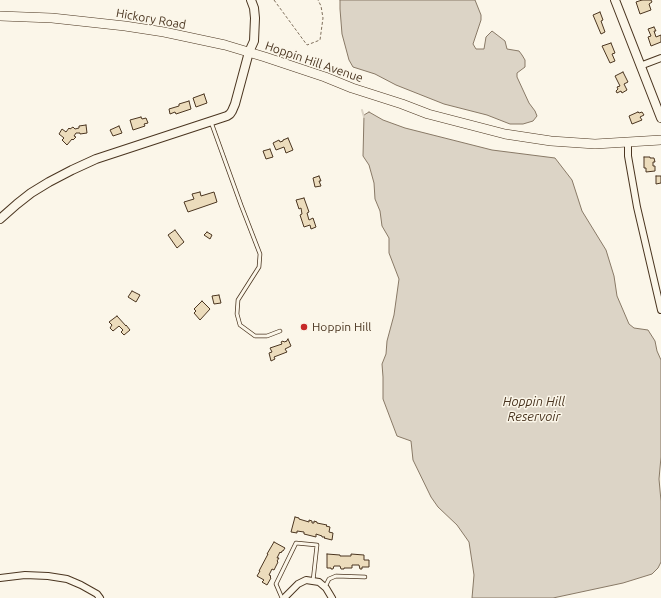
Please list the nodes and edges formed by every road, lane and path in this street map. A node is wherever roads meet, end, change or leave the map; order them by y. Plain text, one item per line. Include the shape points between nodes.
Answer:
1 (251, 0) edge
2 (274, 0) edge
3 (318, 0) edge
4 (615, 0) edge
5 (0, 16) edge
6 (250, 52) junction
7 (661, 58) edge
8 (640, 66) junction
9 (661, 118) edge
10 (210, 121) junction
11 (661, 140) edge
12 (628, 142) junction
13 (0, 219) edge
14 (661, 310) edge
15 (280, 331) dead end
16 (365, 577) dead end
17 (0, 578) edge
18 (313, 581) junction
19 (325, 587) junction
20 (100, 598) edge
21 (283, 598) edge
22 (332, 598) edge

1 - 6 street via 255,24 254,41
2 - 3 path via 307,45 320,40 323,18
4 - 8 street
5 - 6 main road, Hickory Road via 131,26
6 - 10 street, Hoppin Hill Avenue via 234,108 230,114
6 - 12 main road, Hoppin Hill Avenue via 428,114 504,134 569,143
7 - 8 street
8 - 9 street
10 - 13 street, Hoppin Hill Avenue via 96,159 72,170 31,193
10 - 15 lane via 260,254 259,267 238,300 237,314 240,325 255,336 267,336
11 - 12 main road, Hoppin Hill Avenue
12 - 14 street via 637,207
16 - 19 lane via 336,576 329,578
17 - 20 street via 25,575 67,579
18 - 19 street
18 - 21 street via 306,580 298,584
18 - 21 lane via 317,545 296,543 276,584
19 - 22 street

